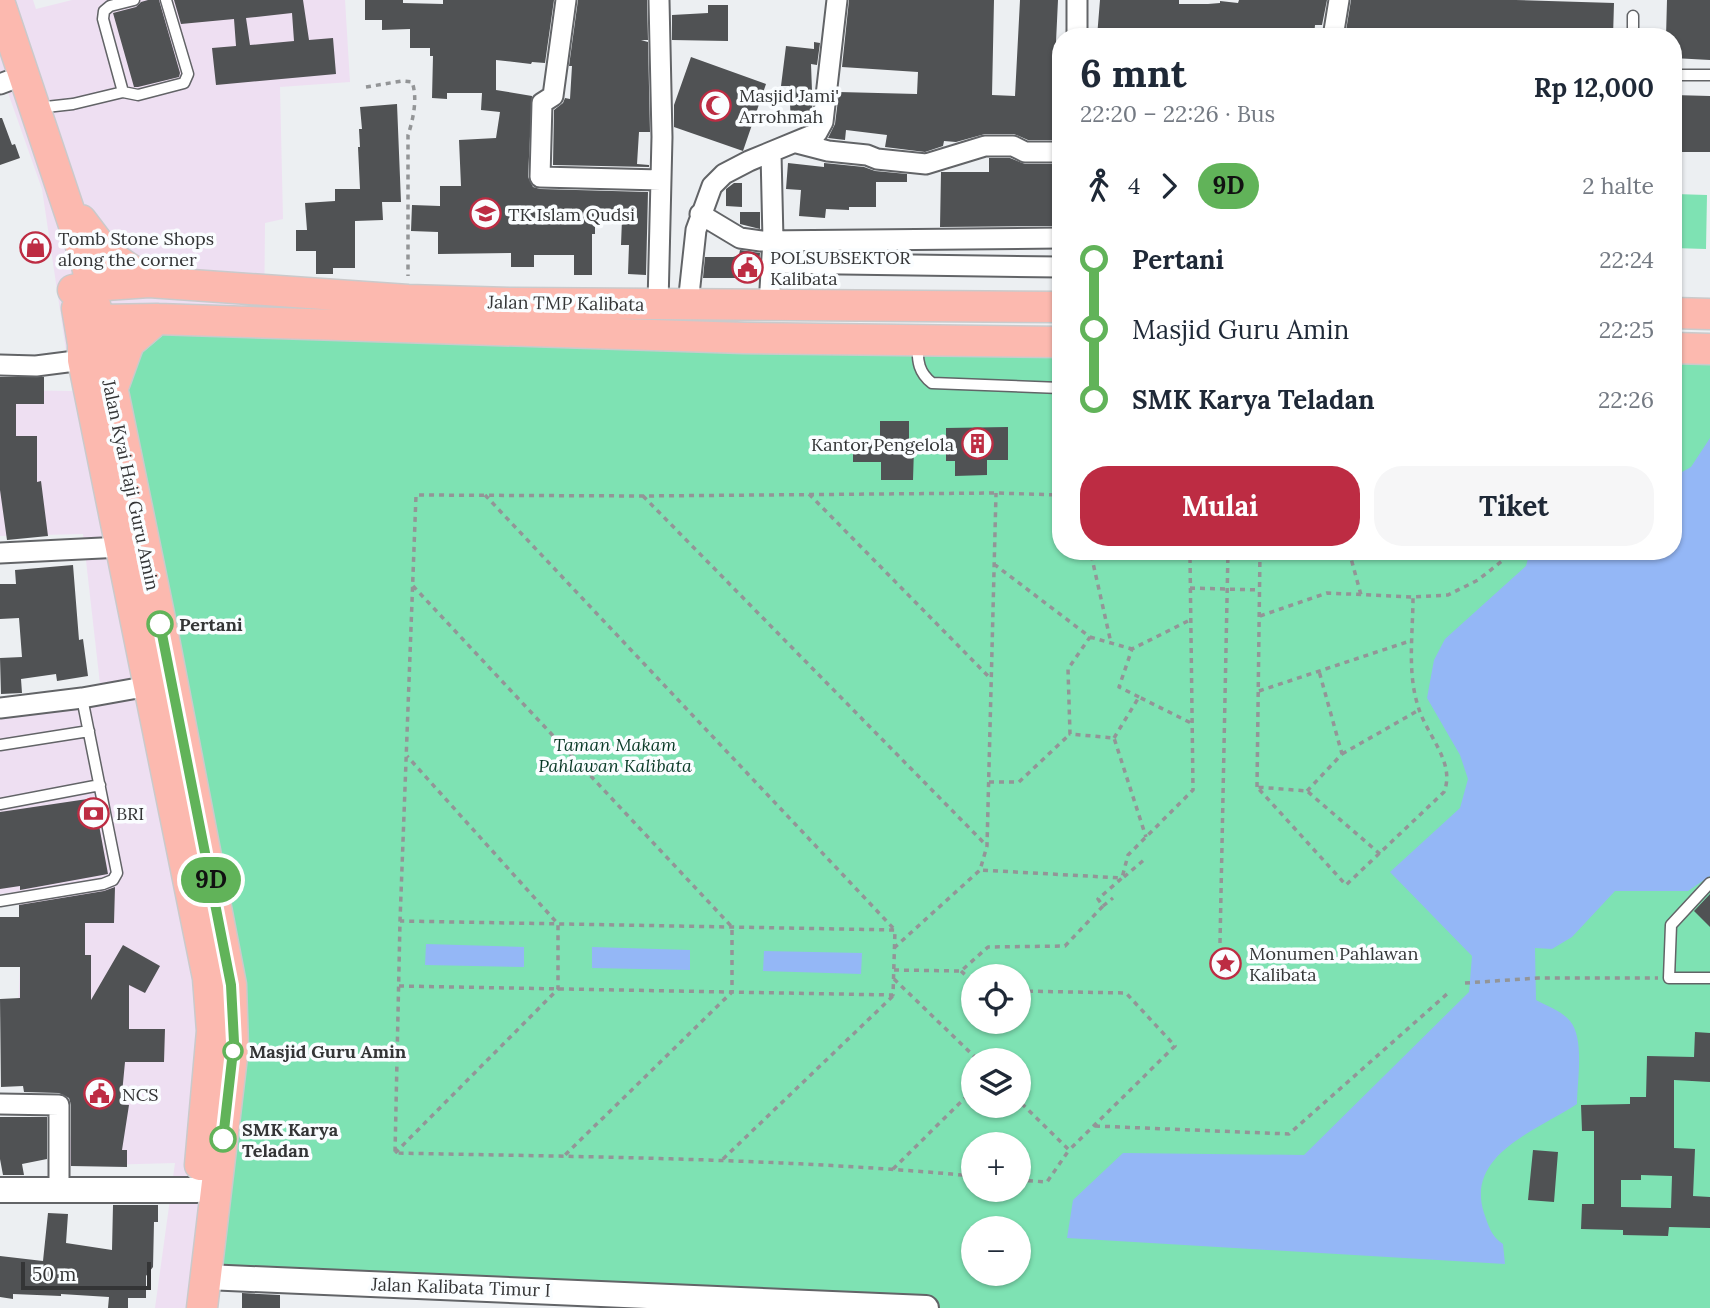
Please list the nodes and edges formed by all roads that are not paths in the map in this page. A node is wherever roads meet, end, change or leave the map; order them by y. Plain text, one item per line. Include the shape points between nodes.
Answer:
1 (134, 0) edge
2 (166, 0) edge
3 (566, 0) edge
4 (659, 0) edge
5 (837, 0) edge
6 (1077, 0) edge
7 (1339, 0) edge
8 (0, 4) edge
9 (1633, 16) dead end
10 (1076, 28) edge
11 (1334, 28) edge
12 (1633, 28) edge
13 (3, 75) edge
14 (1682, 75) edge
15 (1710, 75) edge
16 (123, 92) junction
17 (34, 109) junction
18 (796, 143) junction
19 (1052, 152) edge
20 (771, 153) junction
21 (660, 180) junction
22 (65, 200) junction
23 (701, 214) junction
24 (1052, 238) edge
25 (773, 240) junction
26 (772, 263) junction
27 (1052, 267) edge
28 (149, 282) junction
29 (82, 288) junction
30 (658, 304) junction
31 (688, 304) junction
32 (759, 305) junction
33 (1052, 307) edge
34 (1682, 313) edge
35 (1710, 314) edge
36 (157, 319) junction
37 (89, 321) junction
38 (744, 338) junction
39 (1052, 342) edge
40 (918, 346) dead end
41 (1682, 348) edge
42 (1710, 349) edge
43 (79, 361) junction
44 (0, 365) edge
45 (1052, 388) edge
46 (111, 392) junction
47 (108, 548) junction
48 (0, 553) edge
49 (132, 688) junction
50 (82, 698) junction
51 (0, 708) edge
52 (89, 731) junction
53 (0, 745) edge
54 (100, 786) junction
55 (0, 804) edge
56 (1710, 883) edge
57 (0, 901) edge
58 (1710, 978) edge
59 (0, 1104) edge
60 (187, 1189) junction
61 (0, 1190) edge
62 (59, 1190) junction
63 (206, 1277) junction
64 (821, 1305) edge
65 (897, 1307) edge
66 (183, 1308) edge
67 (202, 1308) edge
68 (926, 1308) edge

1 - 16 lane via 110,6 103,19
2 - 16 lane via 187,79 138,95
3 - 21 street via 553,96 541,103 540,177
4 - 21 street
5 - 18 street via 823,122 817,133
6 - 10 street
7 - 11 street
8 - 17 main road, Jalan Kyai Haji Guru Amin
9 - 12 lane
13 - 29 main road, Jalan Kyai Haji Guru Amin
14 - 15 lane
16 - 17 lane
17 - 22 main road, Jalan Kyai Haji Guru Amin
18 - 19 street via 926,164 985,145
18 - 20 street
20 - 23 street via 724,174 712,186
20 - 25 street
21 - 30 street
22 - 28 main road via 106,253
22 - 29 main road, Jalan Kyai Haji Guru Amin via 86,261
23 - 25 street via 740,238
23 - 31 street
24 - 25 street
25 - 26 street
26 - 27 street
26 - 32 street
28 - 29 main road, Jalan TMP Kalibata
28 - 30 main road, Jalan TMP Kalibata via 408,300
29 - 37 main road, Jalan Kyai Haji Guru Amin
30 - 31 main road, Jalan TMP Kalibata
31 - 32 main road, Jalan TMP Kalibata
32 - 33 main road, Jalan TMP Kalibata
32 - 38 main road via 751,333
34 - 35 main road
36 - 37 main road, Jalan TMP Kalibata
36 - 38 main road, Jalan TMP Kalibata
36 - 46 main road via 130,343
37 - 43 main road, Jalan Kyai Haji Guru Amin
37 - 46 main road, Jalan Kyai Haji Guru Amin
38 - 39 main road, Jalan TMP Kalibata
40 - 45 lane via 917,361 932,383
41 - 42 main road
43 - 44 street
43 - 47 main road, Jalan Kyai Haji Guru Amin
46 - 63 main road, Jalan Kyai Haji Guru Amin via 231,985 234,1042
47 - 48 street
47 - 49 main road, Jalan Kyai Haji Guru Amin
49 - 50 street
49 - 60 main road, Jalan Kyai Haji Guru Amin via 208,978 211,1040
50 - 51 street
50 - 52 lane
52 - 53 lane
52 - 54 lane
54 - 55 lane
54 - 57 lane via 116,863 113,880
56 - 58 lane via 1671,925 1669,978
59 - 62 street via 60,1105
60 - 62 street
60 - 66 main road, Jalan Kyai Haji Guru Amin
61 - 62 street
63 - 64 street, Jalan Kalibata Timur I
63 - 67 main road, Jalan Kyai Haji Guru Amin
64 - 65 street, Jalan Kalibata Timur I
65 - 68 street, Jalan Kalibata Timur I

